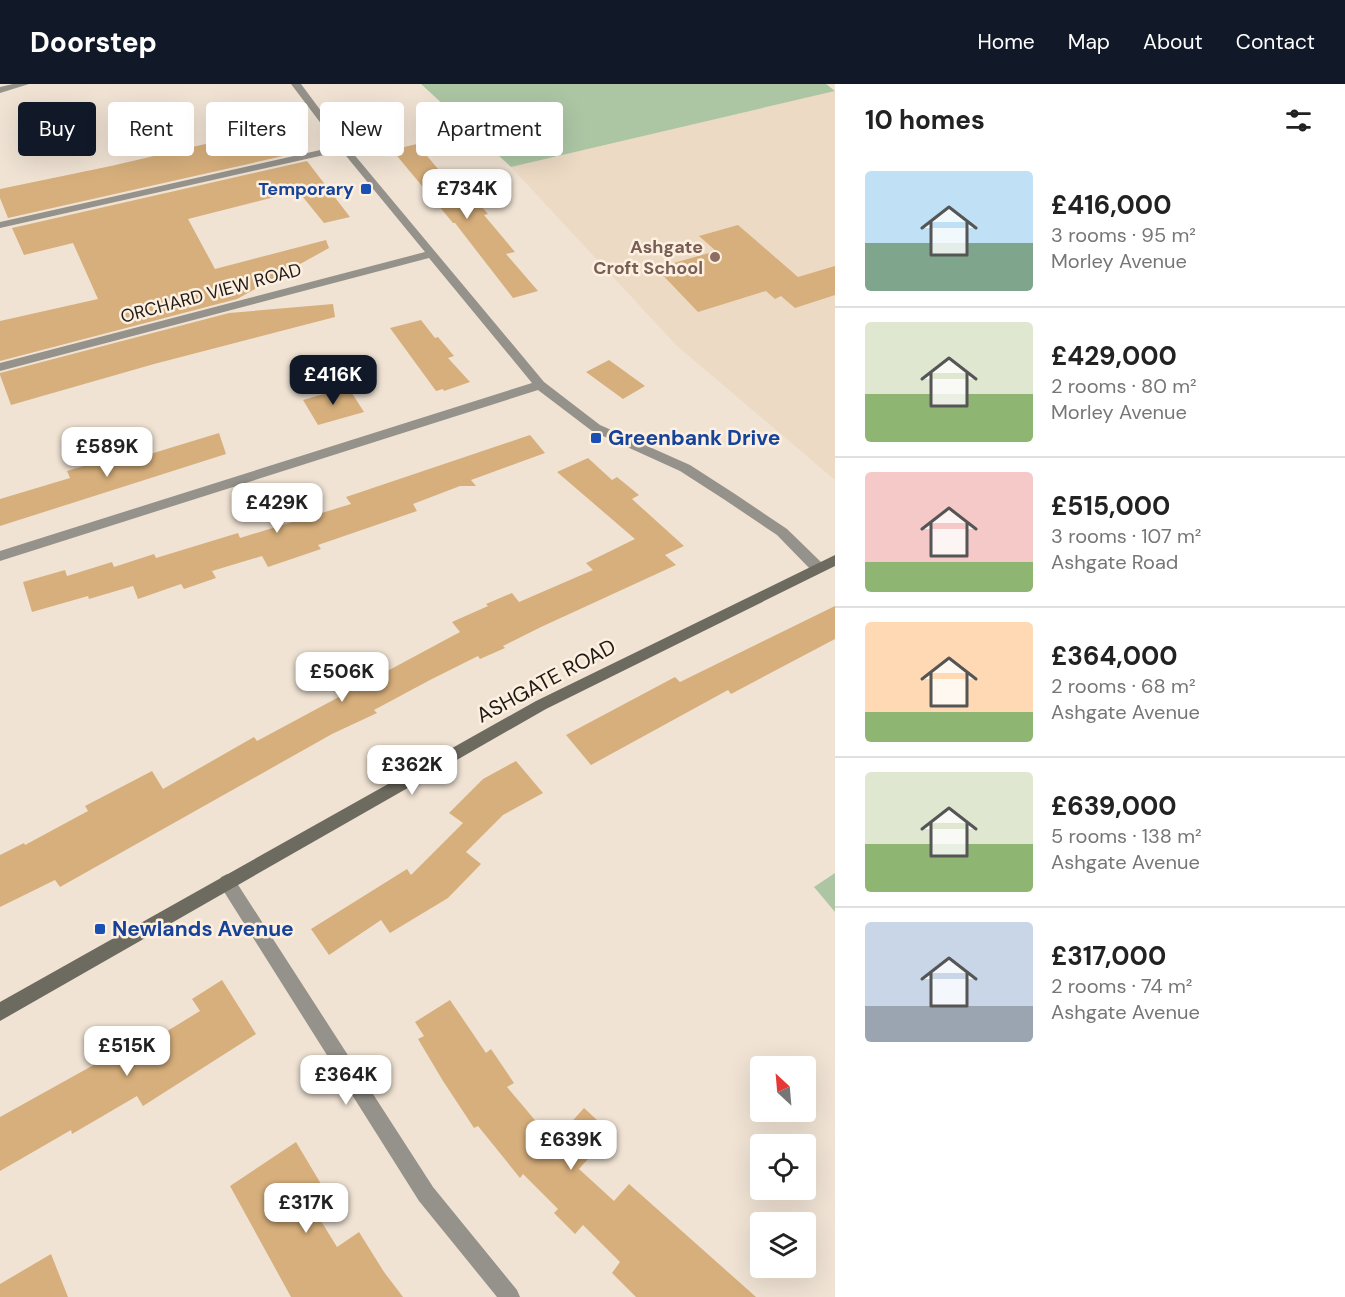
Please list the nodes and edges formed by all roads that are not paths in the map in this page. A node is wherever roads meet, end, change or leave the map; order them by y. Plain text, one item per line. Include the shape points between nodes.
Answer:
1 (24, 84) edge
2 (296, 84) edge
3 (0, 90) edge
4 (320, 116) edge
5 (320, 153) edge
6 (351, 156) edge
7 (0, 225) edge
8 (431, 254) junction
9 (0, 367) edge
10 (540, 385) junction
11 (0, 556) edge
12 (835, 560) edge
13 (818, 568) junction
14 (227, 882) junction
15 (0, 1012) edge
16 (510, 1297) edge

1 - 3 street
2 - 4 street
5 - 7 street
6 - 8 street
8 - 9 street, ORCHARD VIEW ROAD
8 - 10 street
10 - 11 street
10 - 13 street via 596,428 685,468 730,497 782,532
12 - 13 street, ASHGATE ROAD
13 - 14 street, ASHGATE ROAD via 541,705
14 - 15 street, ASHGATE ROAD
14 - 16 street via 426,1194

